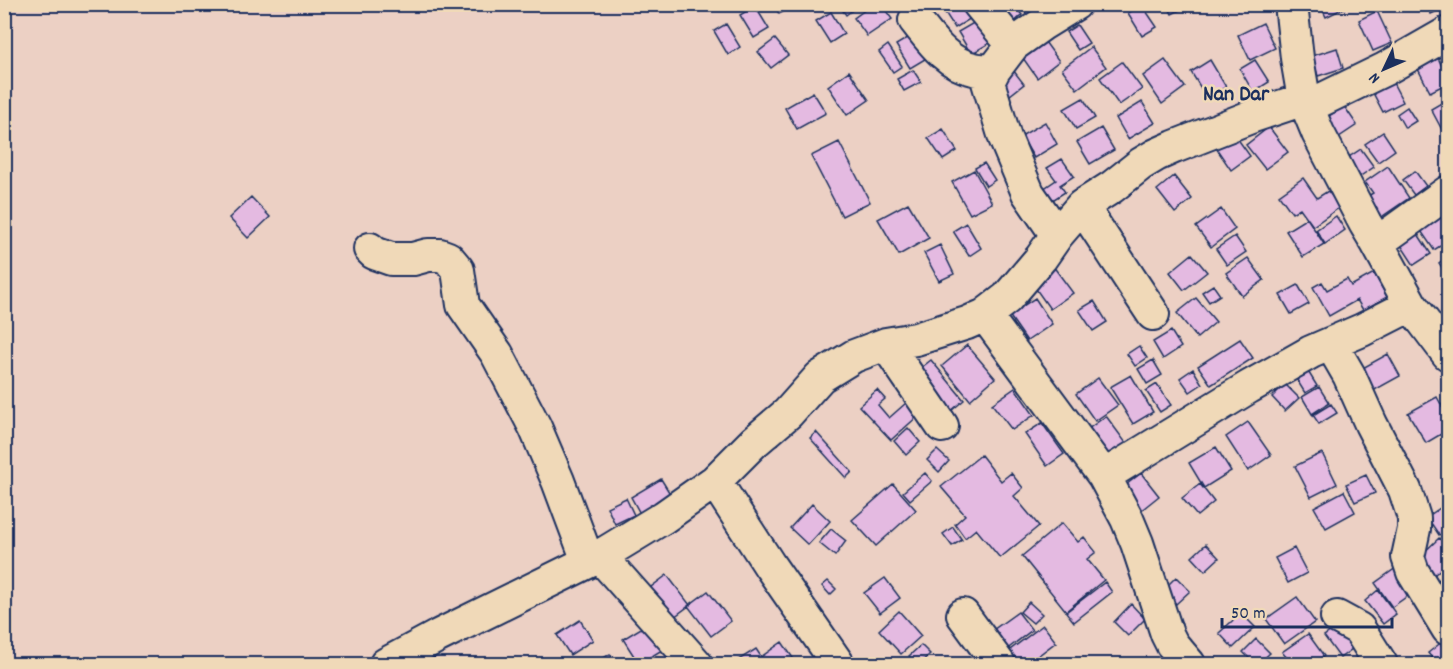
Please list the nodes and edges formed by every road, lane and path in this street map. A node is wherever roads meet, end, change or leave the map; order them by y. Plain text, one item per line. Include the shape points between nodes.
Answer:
1 (979, 4) edge
2 (1075, 4) edge
3 (1291, 4) edge
4 (915, 20) dead end
5 (1449, 33) edge
6 (1013, 45) junction
7 (994, 70) junction
8 (1306, 103) junction
9 (1449, 192) edge
10 (1082, 206) junction
11 (1057, 235) junction
12 (1377, 243) junction
13 (370, 249) dead end
14 (1411, 305) junction
15 (1153, 314) dead end
16 (985, 315) junction
17 (886, 344) junction
18 (1331, 344) junction
19 (1449, 354) edge
20 (942, 426) dead end
21 (1104, 476) junction
22 (715, 481) junction
23 (594, 559) junction
24 (963, 615) dead end
25 (1337, 617) dead end
26 (1449, 629) edge
27 (386, 664) edge
28 (696, 664) edge
29 (838, 664) edge
30 (999, 664) edge
31 (1189, 664) edge
32 (1381, 664) edge

1 - 6 street
2 - 6 street
3 - 8 street
4 - 7 street via 950,59 976,70
5 - 8 street via 1385,69
6 - 7 street
7 - 11 street via 988,82 1005,138 1028,193
8 - 10 street via 1254,116 1156,155
8 - 12 street
9 - 12 street
10 - 11 street
10 - 15 street
11 - 16 street via 1007,298
12 - 14 street
13 - 23 street via 391,259 440,255 458,270 463,305 497,354 527,410
14 - 18 street
14 - 19 street
16 - 17 street via 916,339
16 - 21 street
17 - 20 street
17 - 22 street via 854,356 820,377 788,413
18 - 21 street via 1249,387
18 - 26 street via 1405,490 1414,518 1408,557 1413,572
21 - 31 street via 1137,543 1167,634
22 - 23 street
22 - 29 street
23 - 27 street
23 - 28 street
24 - 30 street
25 - 32 street via 1359,629

